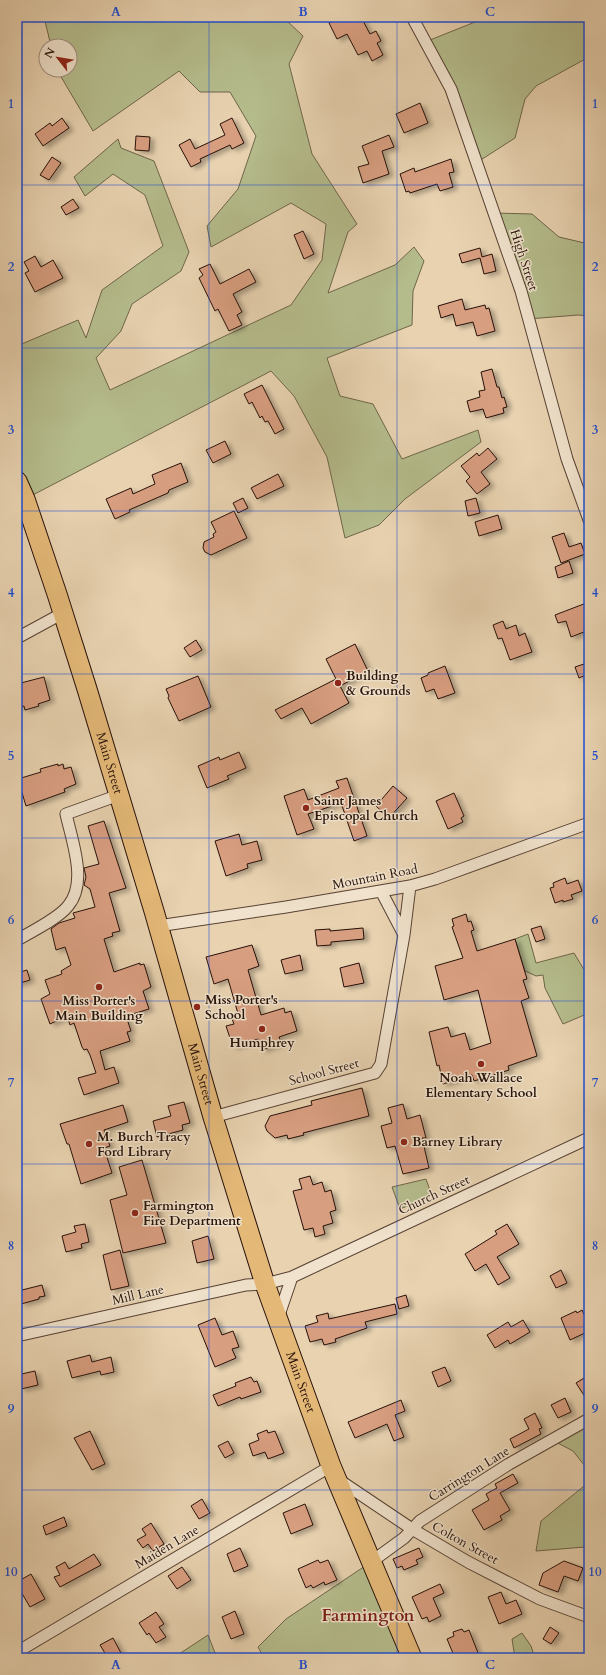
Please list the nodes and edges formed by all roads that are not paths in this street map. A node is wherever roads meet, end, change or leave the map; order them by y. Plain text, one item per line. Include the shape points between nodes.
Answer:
1 (412, 17) edge
2 (17, 481) edge
3 (589, 520) edge
4 (63, 613) junction
5 (17, 638) edge
6 (119, 795) junction
7 (589, 824) edge
8 (410, 886) junction
9 (381, 891) junction
10 (158, 926) junction
11 (404, 935) junction
12 (17, 940) edge
13 (213, 1117) junction
14 (589, 1138) edge
15 (292, 1277) junction
16 (265, 1284) junction
17 (277, 1320) junction
18 (17, 1336) edge
19 (589, 1420) edge
20 (334, 1472) junction
21 (412, 1529) junction
22 (371, 1562) junction
23 (589, 1617) edge
24 (17, 1652) edge
25 (412, 1658) edge

1 - 3 street, High Street via 451,89 520,291 567,459
2 - 4 highway, Main Street
4 - 5 street
4 - 6 highway, Main Street
6 - 10 highway, Main Street
6 - 12 street via 66,814 78,873 77,889 68,906
7 - 8 street, Mountain Road
8 - 9 street, Mountain Road
8 - 11 street, School Street
9 - 10 street, Mountain Road
9 - 11 street
10 - 13 highway, Main Street
11 - 13 street, School Street via 381,1064 375,1073
13 - 16 highway, Main Street
14 - 15 street, Church Street
15 - 16 street, Church Street
15 - 17 street
16 - 17 highway, Main Street
16 - 18 street, Mill Lane via 246,1285
17 - 20 highway, Main Street
19 - 21 street, Carrington Lane via 509,1464 420,1521
20 - 21 street, Colton Street
20 - 22 highway, Main Street
20 - 24 street, Maiden Lane
21 - 22 street, Carrington Lane
21 - 23 street, Colton Street via 468,1562 540,1598
22 - 25 highway, Main Street

